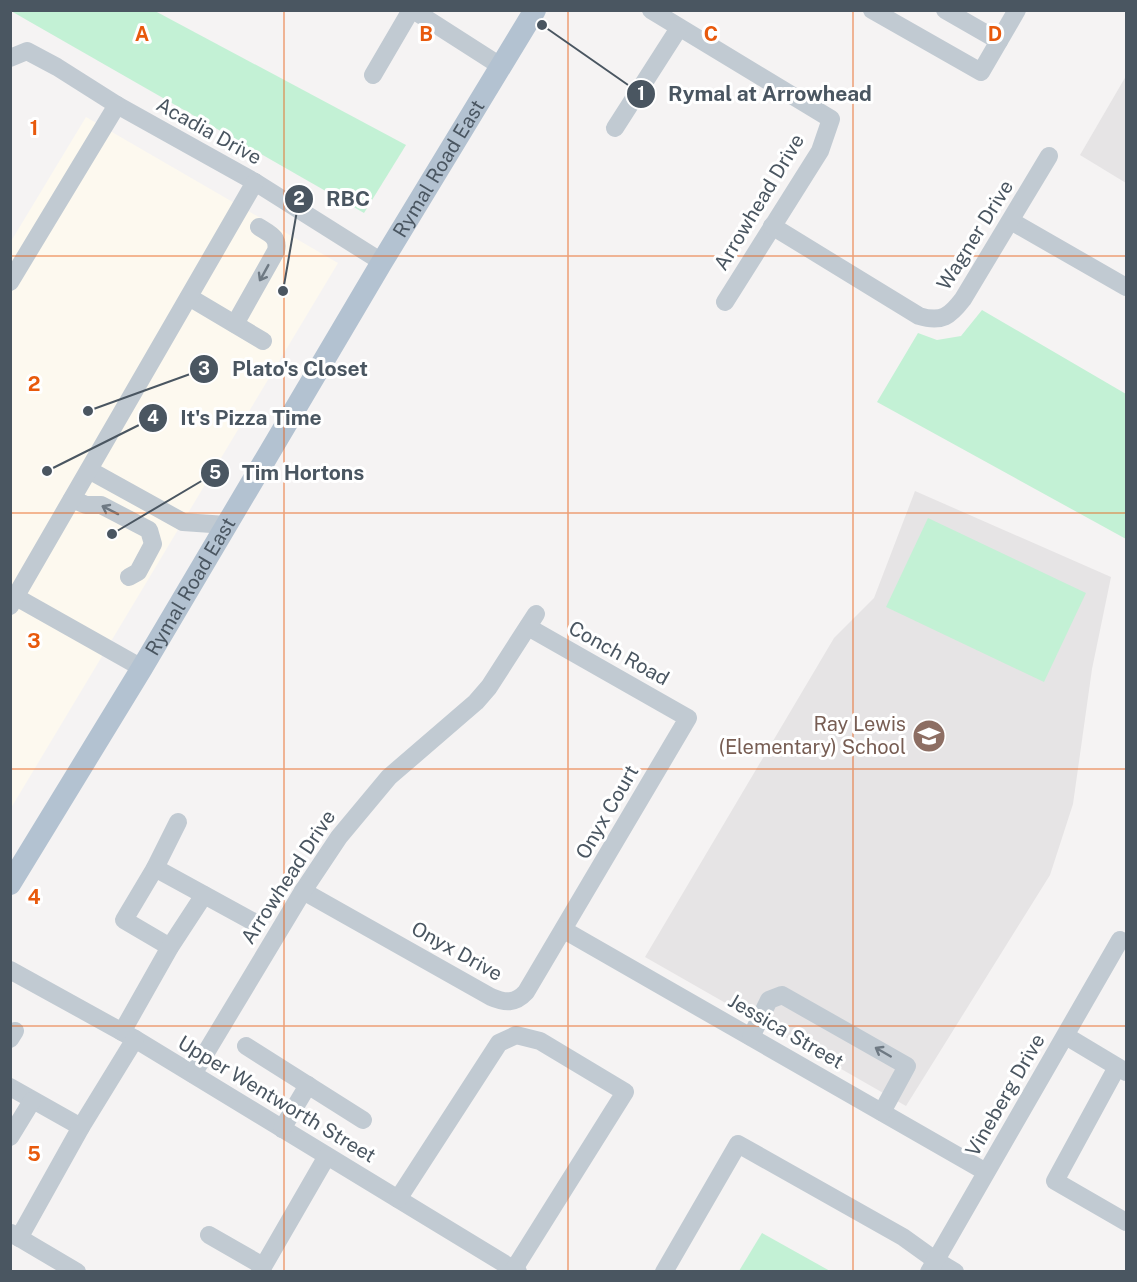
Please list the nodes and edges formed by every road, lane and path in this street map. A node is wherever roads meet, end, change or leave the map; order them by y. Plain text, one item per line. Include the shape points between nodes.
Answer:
1 (412, 10) edge
2 (535, 10) edge
3 (651, 10) edge
4 (872, 10) edge
5 (945, 10) edge
6 (1017, 10) edge
7 (679, 28) junction
8 (999, 41) junction
9 (10, 58) edge
10 (502, 67) junction
11 (373, 75) dead end
12 (117, 105) junction
13 (615, 128) dead end
14 (1049, 156) dead end
15 (255, 182) junction
16 (1011, 221) junction
17 (772, 226) junction
18 (259, 227) dead end
19 (382, 262) junction
20 (10, 282) edge
21 (1126, 287) edge
22 (189, 297) junction
23 (725, 302) dead end
24 (235, 324) junction
25 (263, 341) dead end
26 (89, 470) junction
27 (72, 499) junction
28 (226, 525) junction
29 (129, 577) dead end
30 (13, 601) edge
31 (532, 620) joint
32 (142, 668) junction
33 (688, 718) joint
34 (178, 822) dead end
35 (155, 868) junction
36 (10, 884) edge
37 (303, 891) junction
38 (204, 895) junction
39 (252, 921) dead end
40 (564, 930) junction
41 (1120, 940) dead end
42 (170, 947) junction
43 (10, 970) edge
44 (128, 1035) junction
45 (1066, 1035) junction
46 (751, 1037) junction
47 (246, 1046) dead end
48 (1122, 1070) edge
49 (193, 1074) junction
50 (308, 1085) junction
51 (10, 1087) edge
52 (32, 1101) junction
53 (882, 1112) junction
54 (363, 1120) dead end
55 (81, 1127) junction
56 (282, 1129) junction
57 (10, 1137) edge
58 (327, 1156) junction
59 (986, 1172) junction
60 (398, 1199) junction
61 (1126, 1222) edge
62 (15, 1235) edge
63 (209, 1235) dead end
64 (932, 1266) edge
65 (262, 1269) edge
66 (516, 1270) edge
67 (76, 1272) edge
68 (664, 1272) edge
69 (956, 1272) edge

1 - 10 street
1 - 11 street
2 - 10 main road, Rymal Road East
3 - 7 street, Arrowhead Drive
4 - 8 street via 981,72
5 - 8 street
6 - 8 street
7 - 13 street
7 - 17 street, Arrowhead Drive via 831,119 820,151
9 - 12 street, Acadia Drive via 27,51
10 - 19 main road, Rymal Road East
12 - 15 street, Acadia Drive
12 - 20 street
14 - 16 street, Wagner Drive
15 - 19 street, Acadia Drive
15 - 22 street
16 - 17 street, Wagner Drive via 953,312 932,320
16 - 21 street
17 - 23 street, Arrowhead Drive
18 -> 24 street via 275,237 278,244
19 - 28 main road, Rymal Road East
22 - 24 street
22 - 26 street
24 - 25 street
26 - 27 street
26 - 28 street via 183,522
29 -> 27 street via 138,572 153,544 148,530 101,505 86,505
27 - 30 street
28 - 32 main road, Rymal Road East
30 - 32 street
31 - 33 street, Conch Road
31 - 37 street, Arrowhead Drive via 476,702 389,777 324,857
32 - 36 main road, Rymal Road East
33 - 40 street, Onyx Court
34 - 35 street
35 - 38 street
35 - 42 street via 124,920
37 - 40 street, Onyx Drive via 505,1002 515,1001 526,992
37 - 49 street, Arrowhead Drive
38 - 39 street
38 - 42 street
40 - 46 street, Jessica Street
41 - 45 street, Vineberg Drive
42 - 44 street
43 - 44 street, Upper Wentworth Street
44 - 49 street, Upper Wentworth Street
44 - 55 street
45 - 48 street
45 - 59 street, Vineberg Drive
46 - 53 street, Jessica Street
53 -> 46 street via 907,1066 782,995 769,1000
47 - 50 street
48 - 61 street via 1055,1181
49 - 56 street, Upper Wentworth Street
50 - 54 street
50 - 56 street
51 - 52 street
52 - 55 street
52 - 57 street
53 - 59 street, Jessica Street
55 - 62 street
56 - 58 street, Upper Wentworth Street
58 - 60 street, Upper Wentworth Street
58 - 65 street
59 - 64 street, Vineberg Drive
60 - 66 street, Upper Wentworth Street
60 - 66 street via 499,1043 516,1035 540,1041 625,1092
62 - 67 street
63 - 65 street
64 - 68 street via 903,1237 738,1144
64 - 69 street

